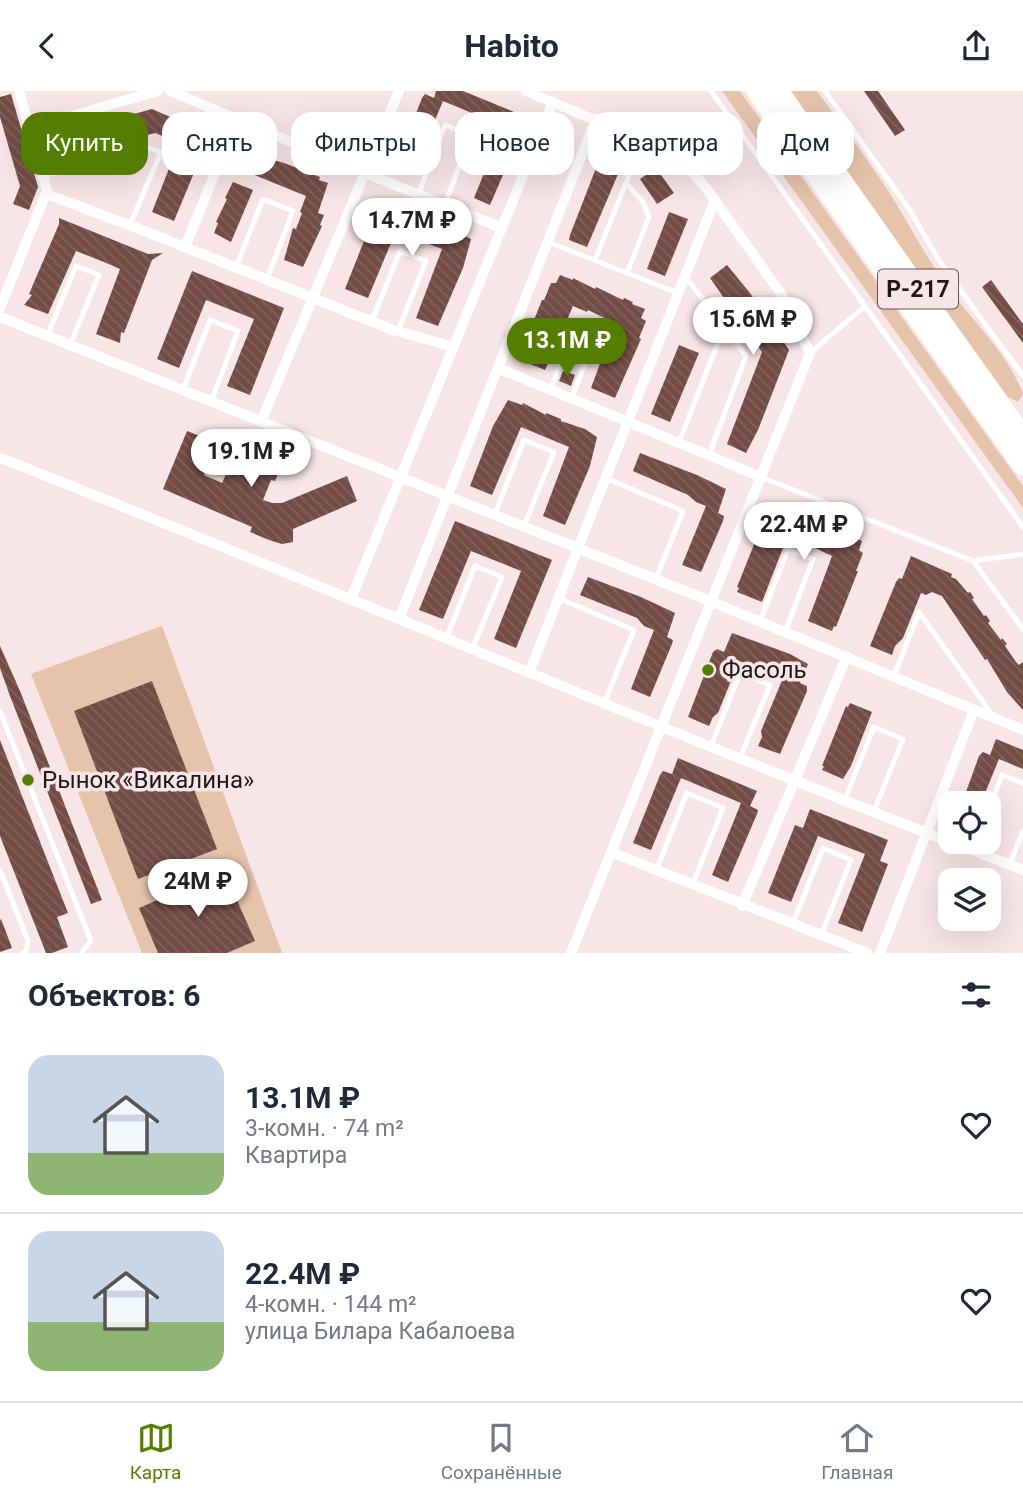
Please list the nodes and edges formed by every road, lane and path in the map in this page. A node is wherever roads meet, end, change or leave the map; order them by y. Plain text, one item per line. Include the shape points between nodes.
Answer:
1 (19, 91) edge
2 (158, 91) edge
3 (170, 91) edge
4 (399, 91) edge
5 (526, 91) edge
6 (711, 91) edge
7 (757, 91) edge
8 (778, 91) edge
9 (825, 91) edge
10 (553, 102) junction
11 (25, 112) edge
12 (85, 112) edge
13 (220, 112) edge
14 (390, 112) edge
15 (726, 112) edge
16 (588, 116) edge
17 (743, 136) edge
18 (588, 140) edge
19 (214, 175) edge
20 (364, 175) edge
21 (370, 175) edge
22 (629, 175) edge
23 (694, 175) edge
24 (43, 176) joint
25 (626, 183) junction
26 (46, 194) junction
27 (418, 195) junction
28 (715, 200) junction
29 (444, 205) junction
30 (130, 225) junction
31 (502, 228) junction
32 (548, 242) junction
33 (185, 247) junction
34 (595, 260) junction
35 (236, 267) junction
36 (627, 273) junction
37 (685, 276) junction
38 (267, 279) junction
39 (678, 293) junction
40 (313, 297) junction
41 (864, 307) junction
42 (0, 308) edge
43 (0, 317) edge
44 (372, 321) junction
45 (724, 328) junction
46 (398, 332) junction
47 (48, 334) junction
48 (70, 345) junction
49 (454, 347) junction
50 (810, 353) junction
51 (498, 368) junction
52 (1023, 376) edge
53 (183, 390) junction
54 (550, 390) junction
55 (571, 399) junction
56 (211, 402) junction
57 (261, 422) junction
58 (628, 422) junction
59 (1023, 438) edge
60 (679, 443) junction
61 (709, 455) junction
62 (0, 458) edge
63 (1023, 465) edge
64 (402, 477) junction
65 (761, 477) junction
66 (606, 478) junction
67 (447, 495) junction
68 (495, 515) junction
69 (524, 526) junction
70 (1023, 527) edge
71 (577, 549) junction
72 (1023, 554) edge
73 (973, 561) junction
74 (656, 579) junction
75 (558, 598) junction
76 (351, 599) junction
77 (712, 602) junction
78 (398, 619) junction
79 (760, 621) junction
80 (1023, 629) edge
81 (785, 632) junction
82 (446, 639) junction
83 (472, 650) junction
84 (847, 656) junction
85 (529, 673) junction
86 (894, 676) junction
87 (604, 703) junction
88 (974, 710) junction
89 (0, 711) edge
90 (995, 718) junction
91 (662, 726) junction
92 (1023, 730) edge
93 (710, 746) junction
94 (740, 758) junction
95 (795, 779) junction
96 (1023, 783) edge
97 (996, 791) edge
98 (845, 799) junction
99 (874, 811) junction
100 (1023, 831) edge
101 (928, 833) junction
102 (938, 837) edge
103 (611, 852) junction
104 (989, 854) edge
105 (1010, 865) junction
106 (0, 870) edge
107 (1023, 870) edge
108 (656, 871) junction
109 (692, 886) junction
110 (743, 906) junction
111 (793, 925) junction
112 (821, 935) junction
113 (23, 953) edge
114 (80, 953) edge
115 (571, 953) edge
116 (867, 953) edge
117 (880, 953) edge

1 - 11 street
2 - 12 street
3 - 13 street
4 - 14 street
5 - 10 street
6 - 15 lane
7 - 63 highway, Р-217
8 - 59 highway, Р-217 via 1013,417
9 - 52 lane
10 - 16 street
10 - 31 street
17 - 41 lane
18 - 32 street
19 - 33 street
20 - 40 street
21 - 27 street
22 - 25 lane
23 - 28 street
24 - 26 street
24 - 30 lane via 149,148 161,152
25 - 34 lane
25 - 36 lane via 649,217
26 - 30 street
26 - 42 street
27 - 29 street
27 - 29 lane via 445,125 471,135
28 - 37 street
28 - 50 street via 782,295
29 - 31 street
30 - 33 street
31 - 49 street
32 - 34 lane
32 - 51 street
33 - 35 street
34 - 36 lane
35 - 38 street
35 - 38 lane via 263,199 293,211
36 - 39 lane
37 - 39 street
37 - 45 lane
38 - 40 street
39 - 58 street
40 - 44 street
40 - 57 street
41 - 50 lane
41 - 70 lane
43 - 47 street
44 - 46 street
44 - 46 lane via 400,251 426,261
45 - 60 lane
45 - 61 lane via 746,356
46 - 49 street
47 - 48 street
47 - 48 lane via 76,266 99,275
48 - 53 street
49 - 64 street
50 - 65 street
51 - 54 street
51 - 67 street
53 - 56 street
53 - 56 lane via 210,320 238,331
54 - 55 street
54 - 55 lane via 581,323 597,334
55 - 58 street
56 - 57 street
57 - 64 street
58 - 60 street
58 - 66 street
60 - 61 street
61 - 65 street
62 - 76 street
64 - 67 street
64 - 76 street
65 - 73 lane
65 - 77 street
66 - 71 street
66 - 74 lane via 683,511
67 - 68 street
67 - 78 street
68 - 69 street
68 - 69 lane via 524,440 554,452
69 - 71 street
71 - 74 street
71 - 75 street
72 - 73 lane
73 - 80 lane
74 - 77 street
75 - 85 street
75 - 87 lane via 634,630
76 - 78 street
77 - 79 street
77 - 91 street
78 - 82 street
79 - 81 street
79 - 81 lane via 788,550 813,559
81 - 84 street
82 - 83 street
82 - 83 lane via 475,566 502,577
83 - 85 street
84 - 86 street
84 - 95 street
85 - 87 street
86 - 88 street
86 - 90 lane via 919,612
87 - 91 street
88 - 90 street
88 - 101 street
89 - 114 lane via 91,941
90 - 92 street
91 - 93 street
91 - 103 street
93 - 94 street
93 - 94 lane via 740,673 770,685
94 - 95 street
95 - 98 street
95 - 110 street
96 - 97 lane via 1002,775
98 - 99 street
98 - 99 lane via 874,727 903,739
99 - 101 street
100 - 105 lane
101 - 102 street
101 - 117 street
103 - 108 street
103 - 115 street
104 - 105 street
105 - 107 street
106 - 113 lane via 28,941
108 - 109 street
108 - 109 lane via 687,793 723,808
109 - 110 street
110 - 111 street
111 - 112 street
111 - 112 lane via 823,848 851,860
112 - 116 street

